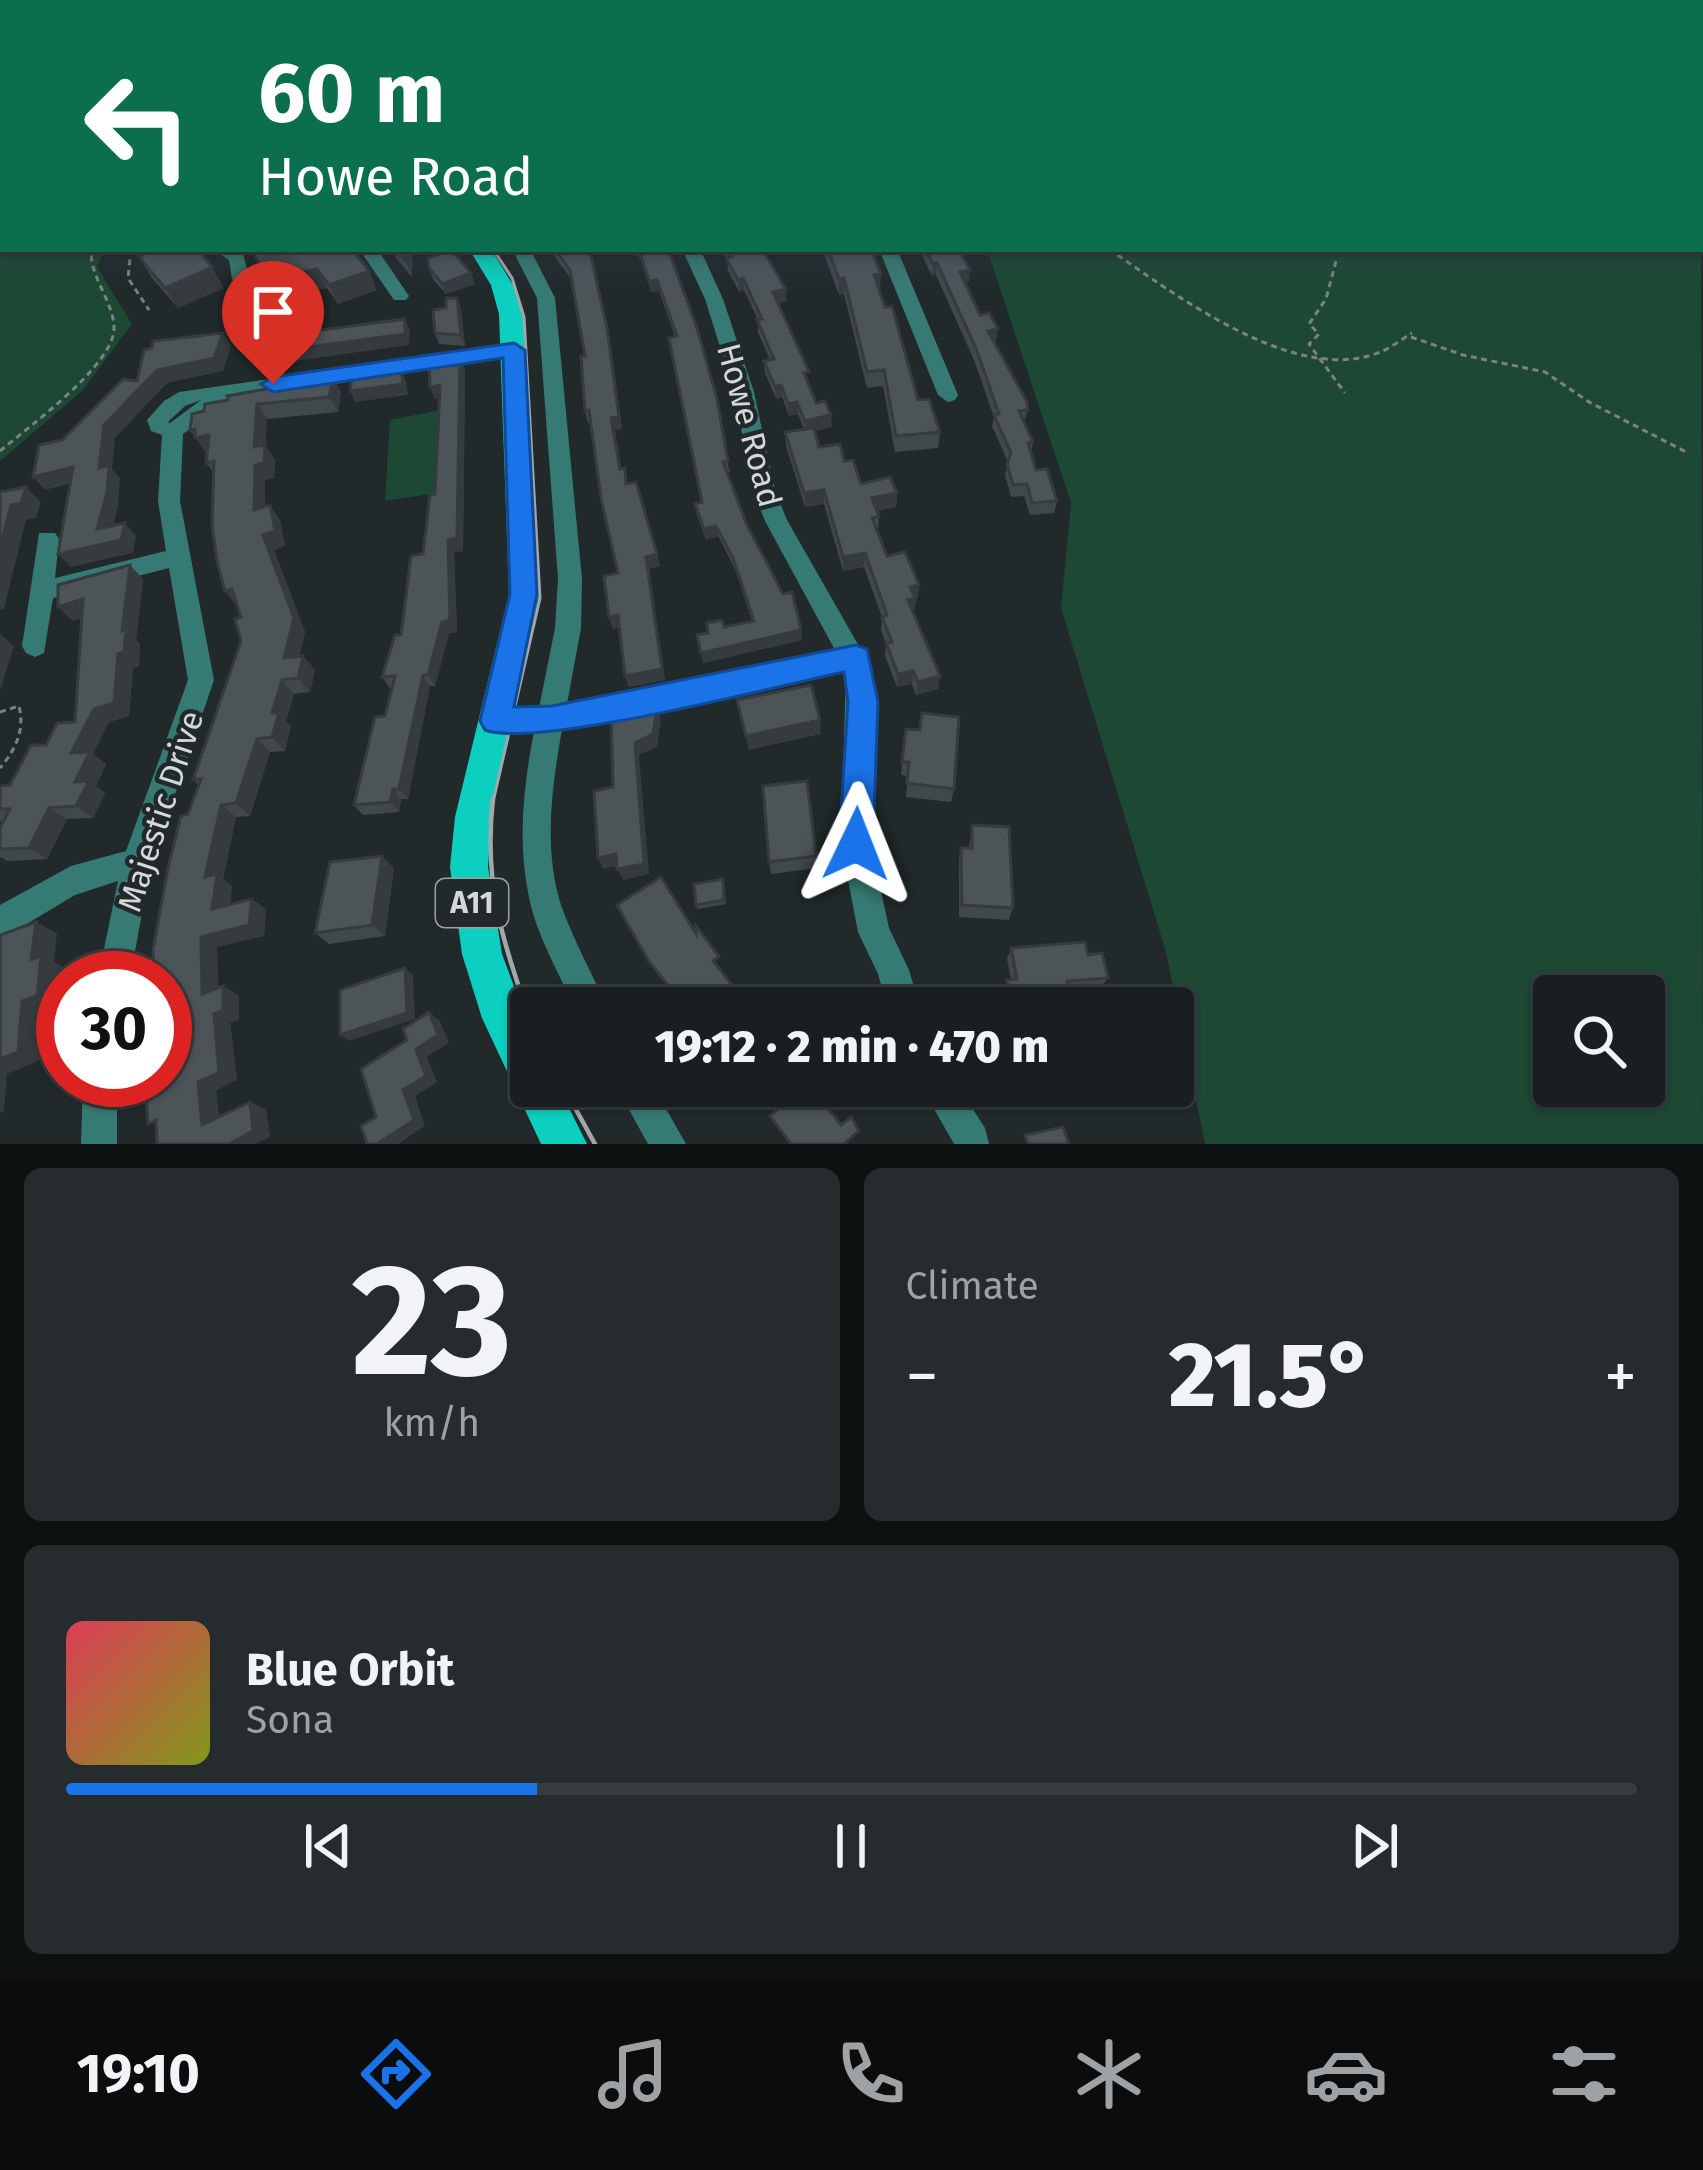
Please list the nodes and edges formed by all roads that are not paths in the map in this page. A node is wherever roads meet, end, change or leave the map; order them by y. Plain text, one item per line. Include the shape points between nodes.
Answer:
1 (227, 252) edge
2 (370, 252) edge
3 (482, 252) edge
4 (523, 252) edge
5 (692, 252) edge
6 (889, 252) edge
7 (400, 296) dead end
8 (262, 314) dead end
9 (514, 350) junction
10 (948, 394) dead end
11 (47, 538) dead end
12 (178, 557) junction
13 (42, 591) junction
14 (35, 646) dead end
15 (856, 657) junction
16 (552, 719) junction
17 (496, 721) junction
18 (136, 865) junction
19 (0, 924) edge
20 (119, 951) edge
21 (583, 987) edge
22 (898, 987) edge
23 (510, 1029) edge
24 (100, 1107) edge
25 (546, 1107) edge
26 (646, 1107) edge
27 (951, 1107) edge
28 (972, 1141) edge
29 (99, 1144) edge
30 (566, 1144) edge
31 (668, 1144) edge

1 - 8 street
2 - 7 street
3 - 9 main road, A11 via 502,285
4 - 16 street via 546,298 566,507 568,628
5 - 15 street, Howe Road via 744,392 776,521
6 - 10 street
9 - 12 street, Majestic Drive via 223,394 173,431 168,478
9 - 17 main road, A11 via 524,594
11 - 13 street
12 - 13 street
12 - 18 street, Majestic Drive via 201,680
13 - 14 street
15 - 16 street
15 - 22 street, Howe Road via 863,702 856,844 874,932
16 - 17 street
16 - 21 street via 536,794 536,845 546,906
17 - 23 main road, A11 via 472,817 471,892 491,985
18 - 19 street via 85,876
18 - 20 street, Majestic Drive
24 - 29 street
25 - 30 main road, A11
26 - 31 street
27 - 28 street

